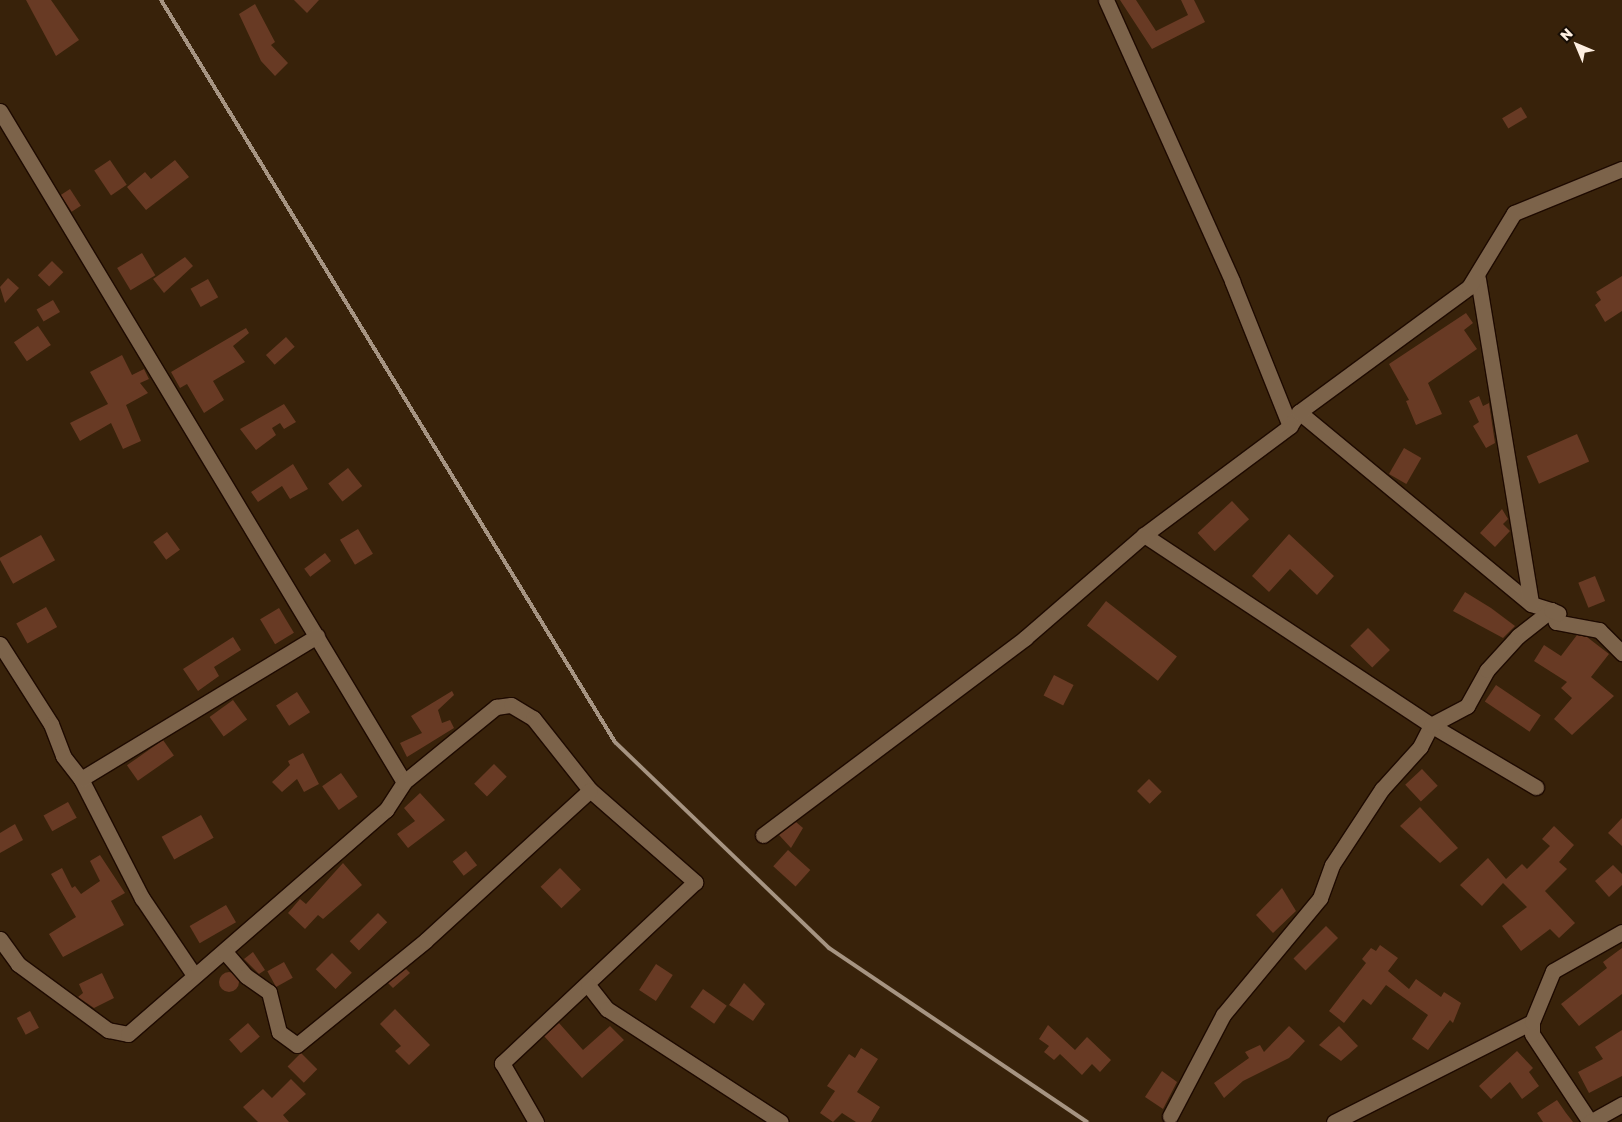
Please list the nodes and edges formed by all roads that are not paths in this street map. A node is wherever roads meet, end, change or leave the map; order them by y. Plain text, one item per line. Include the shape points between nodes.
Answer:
1 (1106, 0) edge
2 (0, 111) edge
3 (1622, 169) edge
4 (1478, 279) junction
5 (1299, 412) junction
6 (1290, 426) junction
7 (1144, 535) junction
8 (1531, 604) junction
9 (1551, 610) junction
10 (317, 636) junction
11 (0, 644) edge
12 (1622, 653) edge
13 (1430, 725) junction
14 (81, 778) junction
15 (404, 782) junction
16 (1536, 787) dead end
17 (590, 790) junction
18 (763, 835) dead end
19 (1622, 932) edge
20 (0, 939) edge
21 (225, 952) junction
22 (194, 976) junction
23 (588, 985) junction
24 (1532, 1022) junction
25 (1622, 1104) edge
26 (1170, 1116) dead end
27 (536, 1122) edge
28 (781, 1122) edge
29 (1334, 1122) edge
30 (1590, 1122) edge

1 - 6 street via 1232,281
2 - 10 street
3 - 4 street via 1514,213
4 - 5 street
4 - 8 street
5 - 6 street
5 - 8 street
6 - 7 street
7 - 13 street
7 - 18 street via 1025,638
8 - 9 street
9 - 12 street via 1556,622 1599,630
9 - 13 street via 1518,636 1487,670 1467,706
10 - 14 street
10 - 15 street
11 - 14 street via 51,724 63,756
13 - 16 street
13 - 26 street via 1420,747 1382,789 1332,865 1320,898 1223,1014
14 - 22 street via 142,898
15 - 17 street via 496,708 511,705 533,718
15 - 21 street via 386,810
17 - 21 street via 426,940 297,1045 279,1032 269,992 246,976
17 - 23 street via 695,882
19 - 24 street via 1553,971
20 - 22 street via 18,964 108,1030 128,1034
21 - 22 street
23 - 27 street via 502,1064
23 - 28 street via 607,1009
24 - 29 street
24 - 30 street via 1532,1034
25 - 30 street

